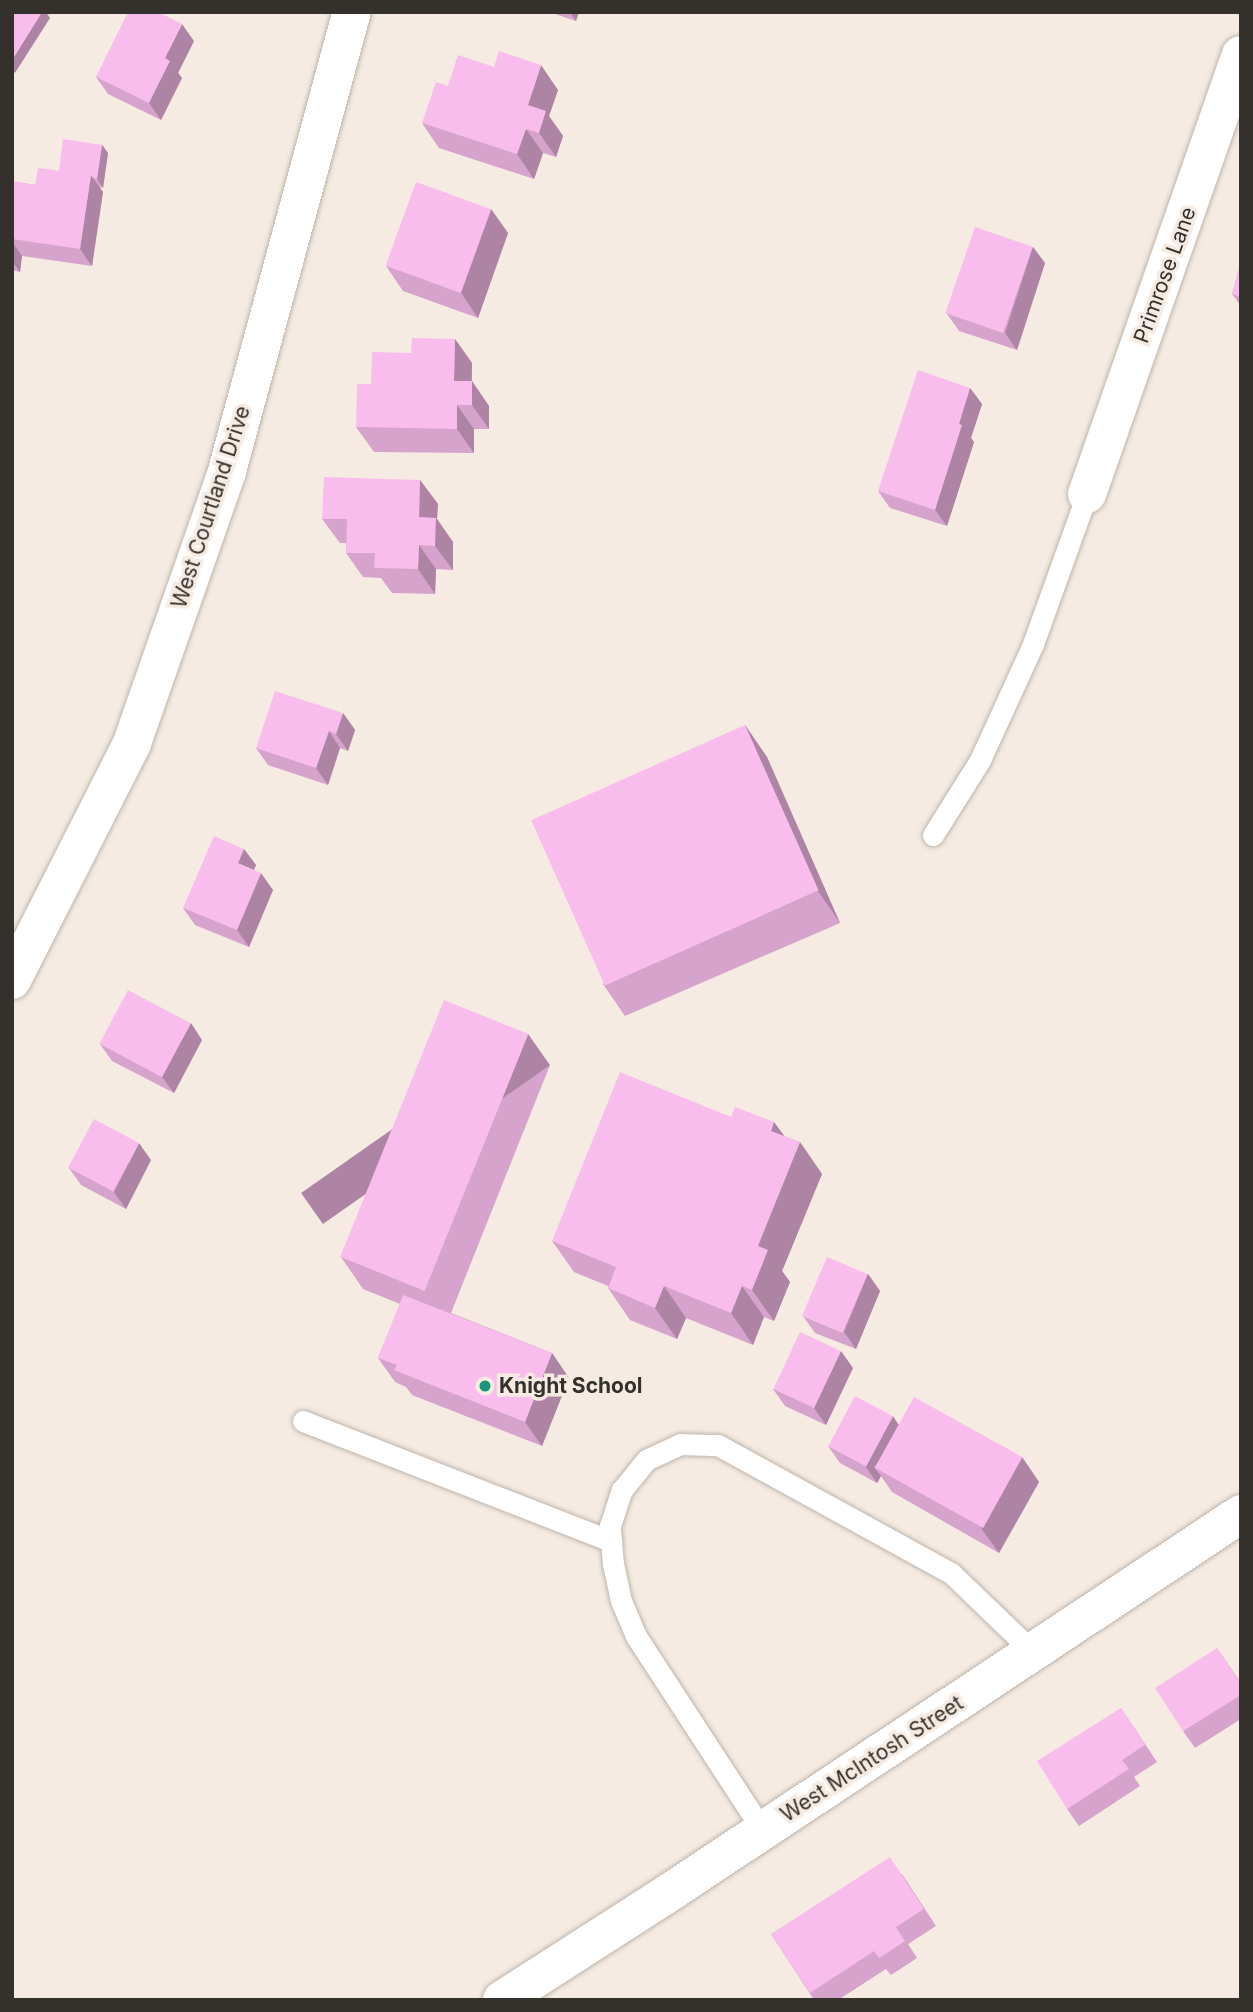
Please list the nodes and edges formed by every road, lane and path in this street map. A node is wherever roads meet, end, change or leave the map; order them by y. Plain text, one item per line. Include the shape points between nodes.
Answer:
1 (352, 12) edge
2 (1241, 55) edge
3 (1235, 95) edge
4 (1087, 494) joint
5 (933, 835) dead end
6 (12, 980) edge
7 (303, 1421) dead end
8 (1241, 1514) edge
9 (611, 1541) junction
10 (1033, 1653) junction
11 (763, 1831) junction
12 (502, 2000) edge

1 - 6 street, West Courtland Drive via 227,471 132,743
2 - 3 street, Primrose Lane
3 - 4 street, Primrose Lane
4 - 5 lane via 1033,644 981,760
7 - 9 lane
8 - 10 street, West McIntosh Street
9 - 10 lane via 610,1526 622,1490 646,1460 680,1444 718,1445 951,1573
9 - 11 lane via 621,1601 636,1636
10 - 11 street, West McIntosh Street
11 - 12 street, West McIntosh Street

